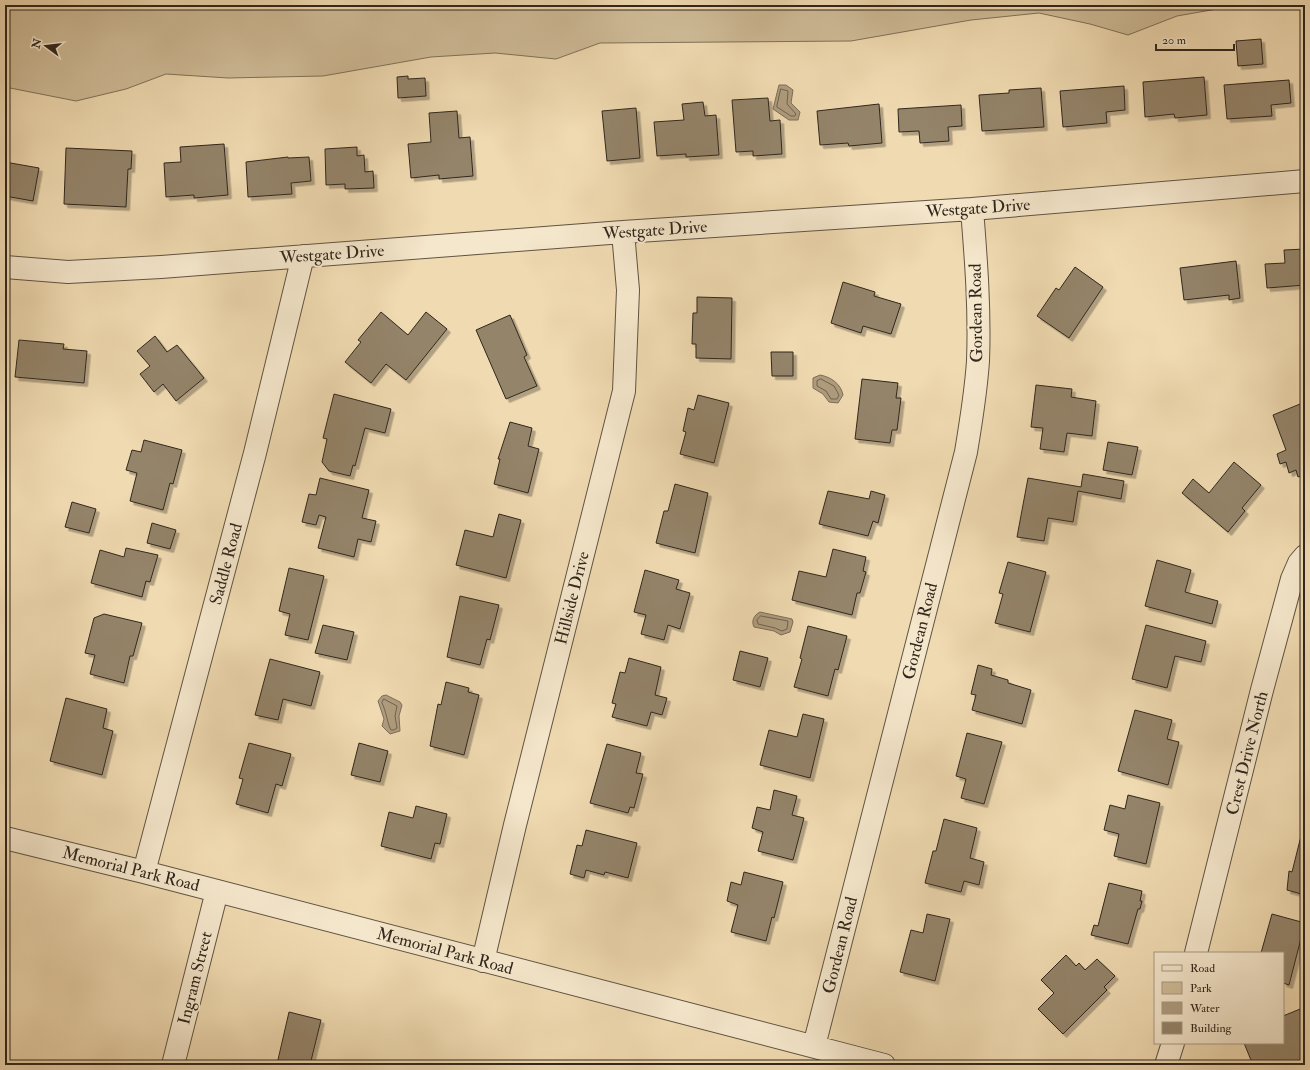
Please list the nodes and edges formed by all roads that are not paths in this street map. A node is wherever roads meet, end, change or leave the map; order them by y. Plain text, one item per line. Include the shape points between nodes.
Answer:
1 (1305, 181) edge
2 (972, 209) junction
3 (623, 232) junction
4 (303, 256) junction
5 (5, 267) edge
6 (1305, 556) edge
7 (5, 838) edge
8 (144, 872) junction
9 (217, 891) junction
10 (1196, 952) edge
11 (483, 961) junction
12 (1173, 1044) edge
13 (814, 1046) junction
14 (173, 1065) edge
15 (884, 1065) edge
16 (1166, 1065) edge

1 - 2 street, Westgate Drive
2 - 3 street, Westgate Drive
2 - 13 street, Gordean Road via 977,283 978,361 966,452
3 - 4 street, Westgate Drive
3 - 11 street, Hillside Drive via 628,290 624,392
4 - 5 street, Westgate Drive via 68,272
4 - 8 street, Saddle Road via 255,453
6 - 10 street, Crest Drive North via 1292,579 1284,608
7 - 8 street, Memorial Park Road
8 - 9 street, Memorial Park Road
9 - 11 street, Memorial Park Road
9 - 14 street, Ingram Street
11 - 13 street, Memorial Park Road
12 - 16 street
13 - 15 street, Memorial Park Road

